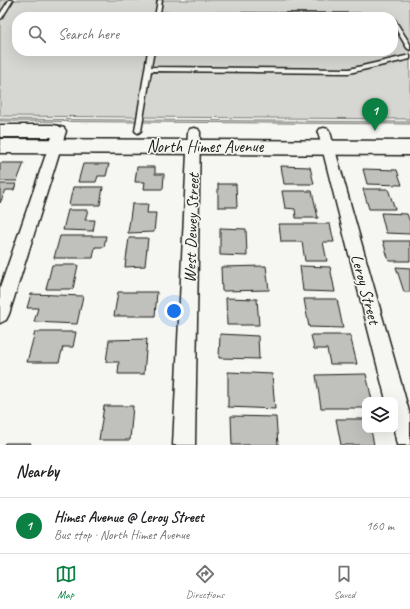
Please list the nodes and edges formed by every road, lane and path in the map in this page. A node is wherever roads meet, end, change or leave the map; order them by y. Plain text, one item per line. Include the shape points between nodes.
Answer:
1 (11, 0) edge
2 (160, 0) edge
3 (158, 12) edge
4 (0, 18) edge
5 (398, 28) edge
6 (410, 48) edge
7 (150, 56) edge
8 (410, 57) edge
9 (148, 69) junction
10 (0, 131) edge
11 (410, 132) edge
12 (57, 139) junction
13 (137, 139) junction
14 (194, 139) junction
15 (326, 140) junction
16 (0, 146) edge
17 (410, 148) edge
18 (0, 314) edge
19 (184, 445) edge
20 (408, 445) edge

1 - 4 lane
2 - 3 lane
5 - 6 lane
7 - 9 lane
8 - 9 lane via 350,70
9 - 13 lane
10 - 12 street, North Himes Avenue
11 - 15 street, North Himes Avenue
12 - 13 street, North Himes Avenue
12 - 16 street, North Himes Avenue
12 - 18 street
13 - 14 street, North Himes Avenue
14 - 15 street, North Himes Avenue
14 - 19 street, West Dewey Street
15 - 17 street, North Himes Avenue
15 - 20 street, Leroy Street

